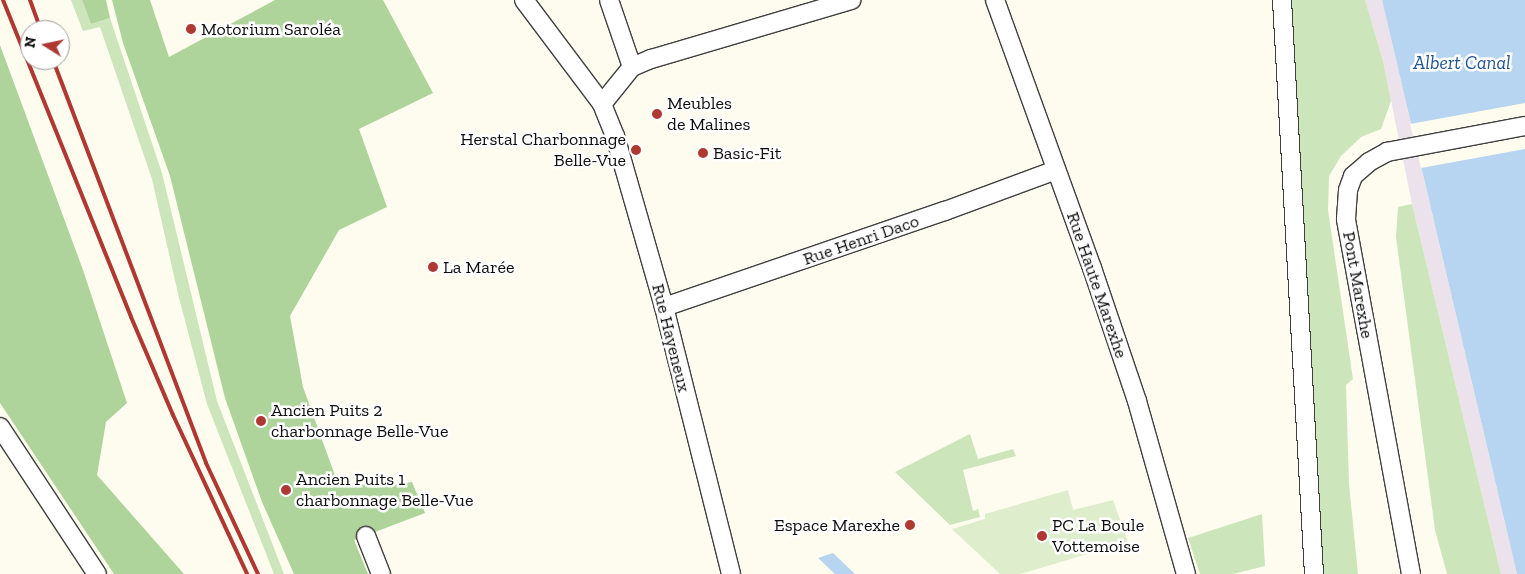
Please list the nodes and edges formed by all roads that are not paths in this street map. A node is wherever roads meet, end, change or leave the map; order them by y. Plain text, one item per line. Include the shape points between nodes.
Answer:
1 (524, 0) edge
2 (609, 0) edge
3 (852, 0) edge
4 (995, 0) edge
5 (1282, 0) edge
6 (632, 67) junction
7 (602, 104) junction
8 (1525, 126) edge
9 (1056, 170) junction
10 (664, 307) junction
11 (1, 433) edge
12 (366, 536) dead end
13 (97, 574) edge
14 (381, 574) edge
15 (731, 574) edge
16 (1186, 574) edge
17 (1314, 574) edge
18 (1411, 574) edge

1 - 7 street, Rue Hayeneux
2 - 6 street
3 - 6 street
4 - 9 street, Rue Haute Marexhe
5 - 17 street
6 - 7 street
7 - 10 street, Rue Hayeneux via 627,173
8 - 18 street, Pont Marexhe via 1393,150 1368,162 1353,176 1348,190 1346,219
9 - 10 street, Rue Henri Daco
9 - 16 street, Rue Haute Marexhe via 1137,401
10 - 15 street, Rue Hayeneux
11 - 13 street
12 - 14 street

